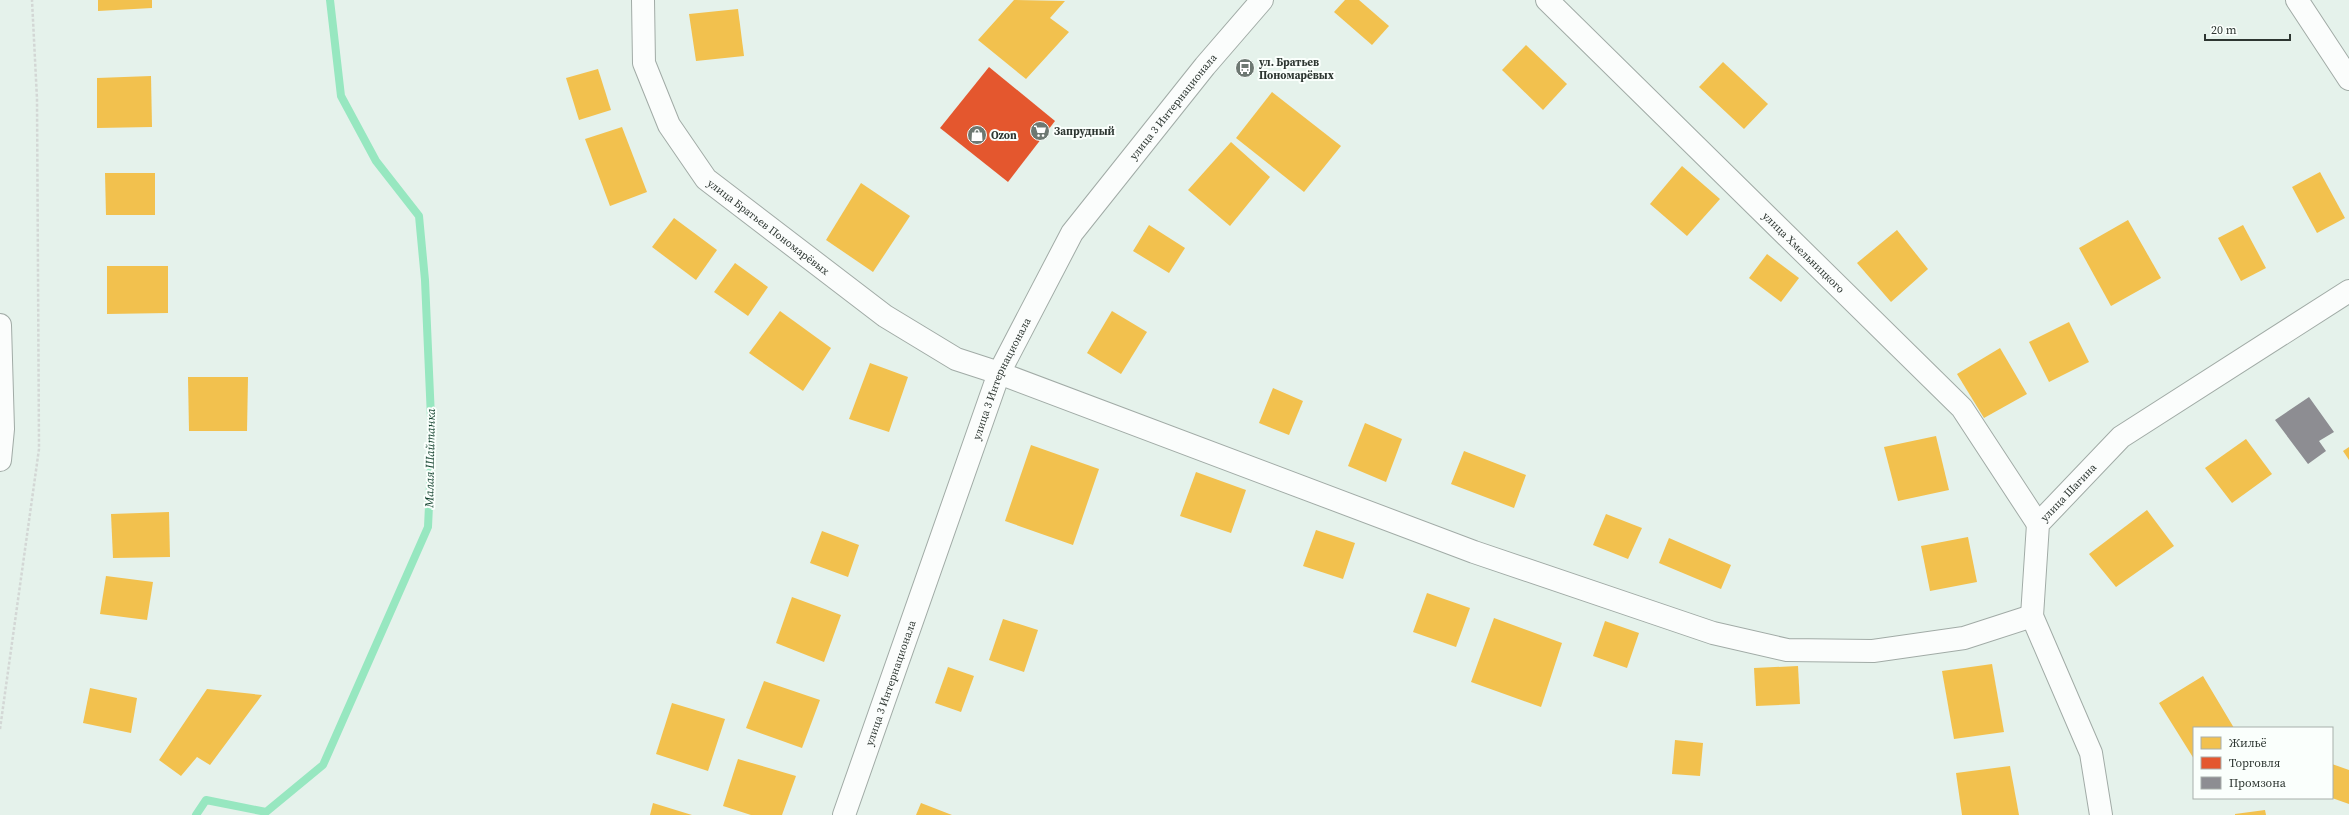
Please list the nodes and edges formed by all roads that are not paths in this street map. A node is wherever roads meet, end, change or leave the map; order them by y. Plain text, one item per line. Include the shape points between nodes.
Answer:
1 (643, 0) edge
2 (1262, 0) edge
3 (1547, 0) edge
4 (2297, 0) edge
5 (2349, 79) edge
6 (2349, 291) edge
7 (0, 324) edge
8 (998, 373) junction
9 (0, 460) edge
10 (2038, 524) junction
11 (2032, 616) junction
12 (844, 815) edge
13 (2101, 815) edge

1 - 8 street, улица Братьев Пономарёвых via 644,63 669,125 706,179 885,316 956,359
2 - 8 street, улица 3 Интернационала via 1205,66 1072,233
3 - 10 street, улица Хмельницкого via 1962,408
4 - 5 street
6 - 10 street, улица Шагина via 2121,437
7 - 9 street via 3,429
8 - 11 street, улица Братьев Пономарёвых via 1474,552 1713,633 1787,650 1872,651 1964,638
8 - 12 street, улица 3 Интернационала
10 - 11 street, улица Шагина
11 - 13 street, улица Шагина via 2091,753

